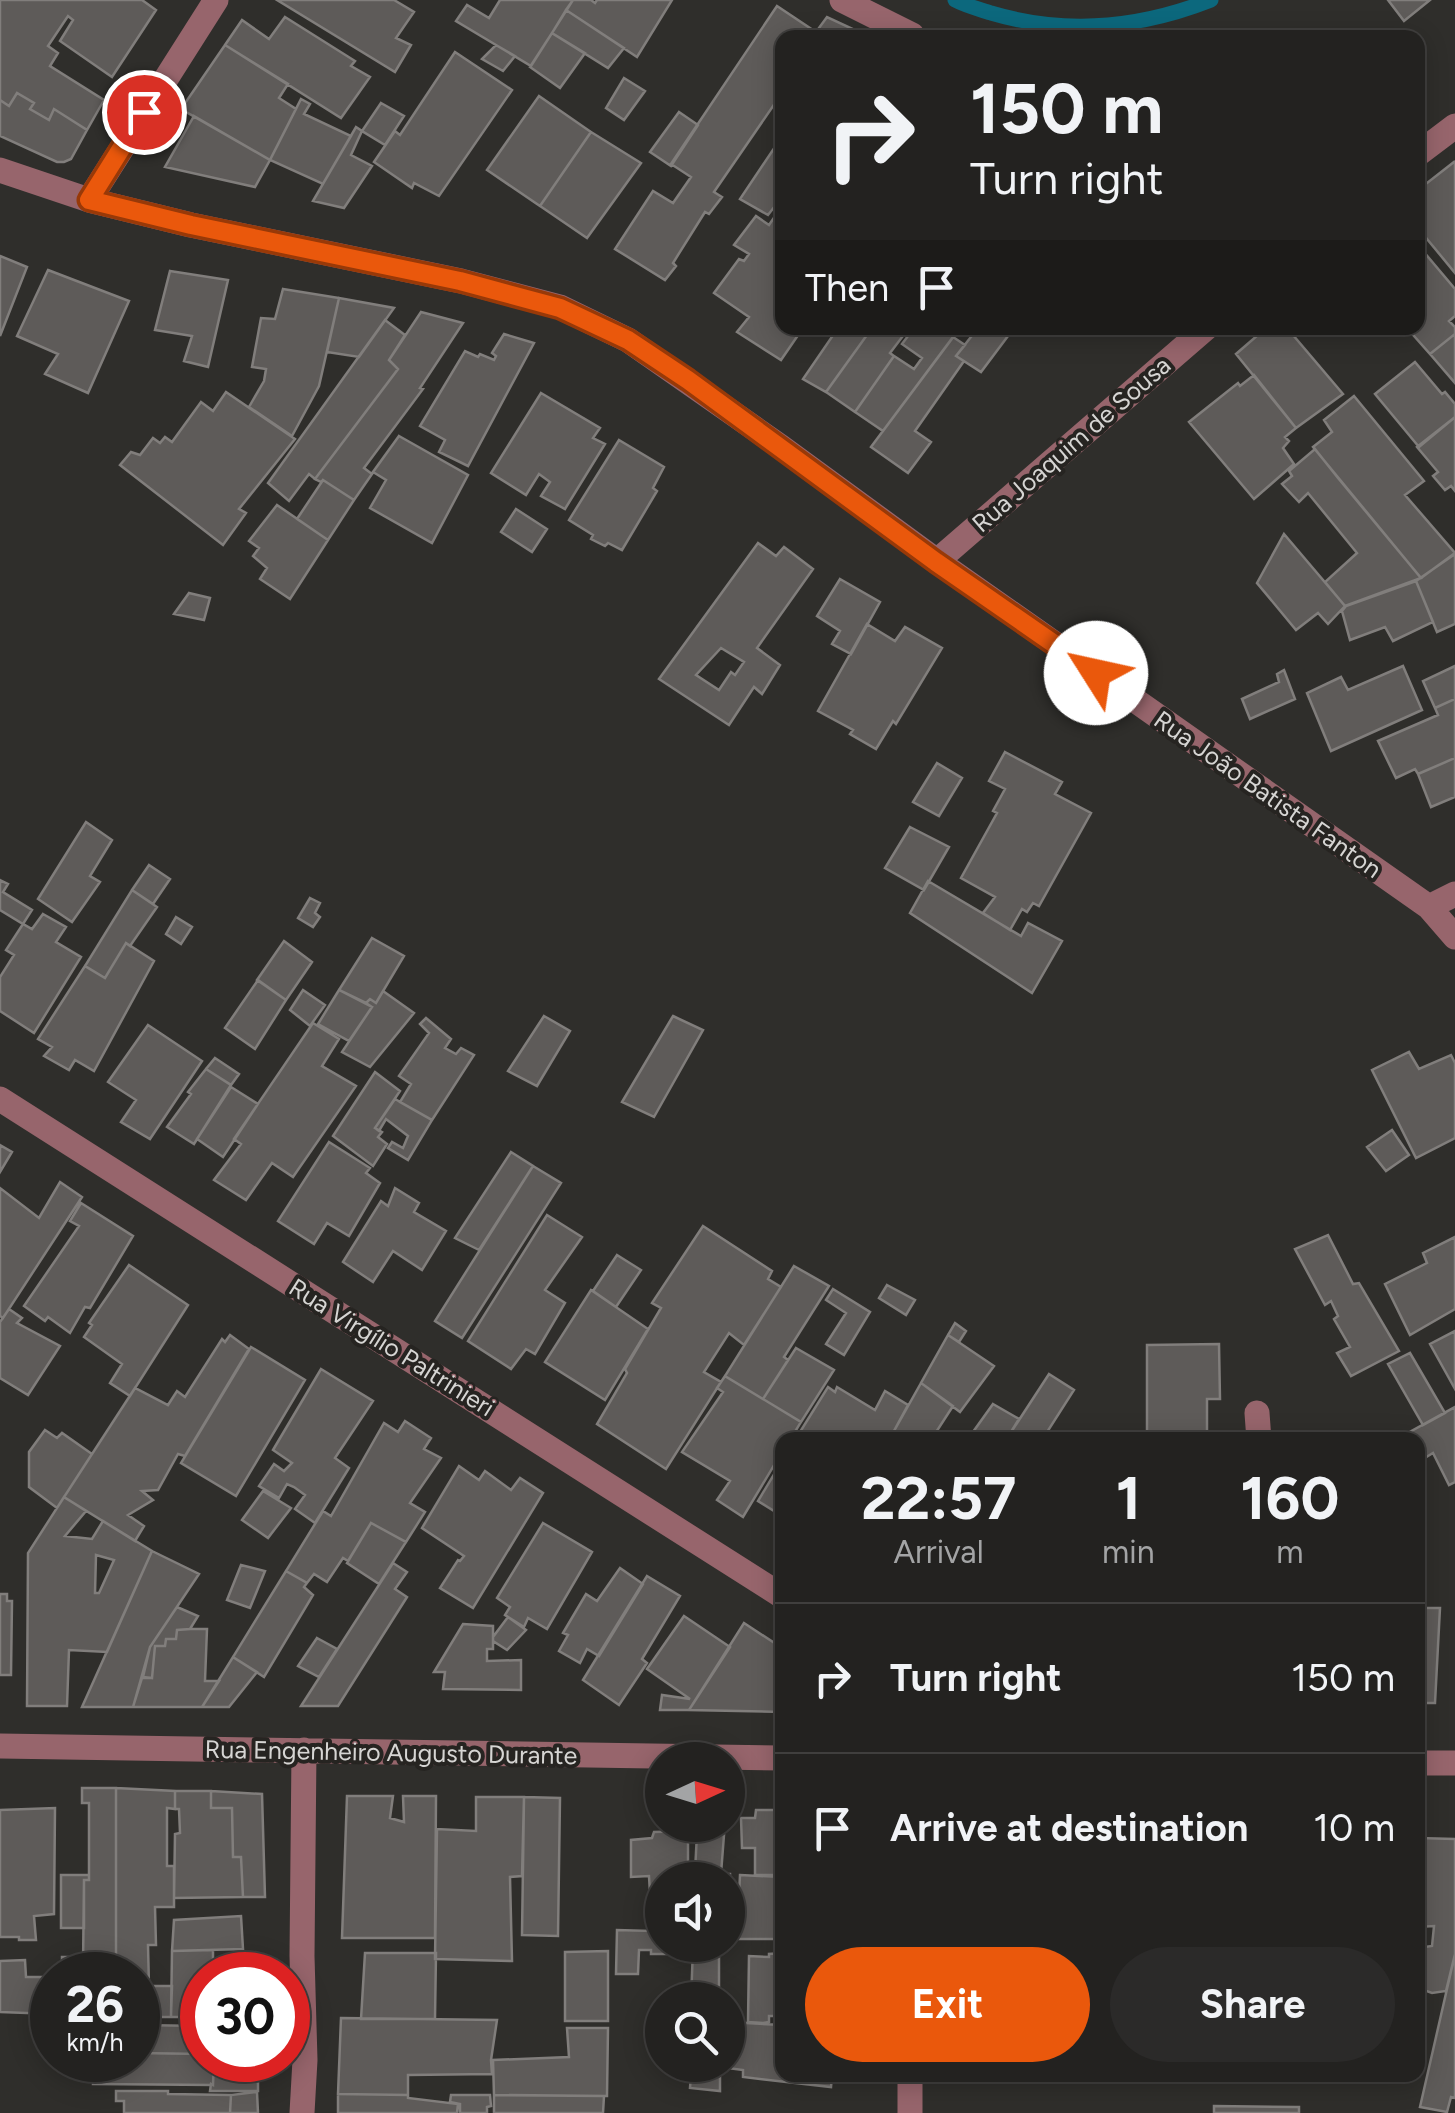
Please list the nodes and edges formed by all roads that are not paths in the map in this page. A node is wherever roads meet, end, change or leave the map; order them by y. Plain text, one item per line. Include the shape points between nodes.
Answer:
1 (216, 0) edge
2 (842, 0) edge
3 (902, 30) edge
4 (1455, 126) edge
5 (1425, 149) edge
6 (0, 170) edge
7 (89, 200) junction
8 (1198, 335) edge
9 (936, 562) junction
10 (1455, 894) edge
11 (1430, 907) junction
12 (1455, 937) edge
13 (0, 1100) edge
14 (1258, 1414) dead end
15 (1259, 1432) edge
16 (775, 1592) edge
17 (0, 1746) edge
18 (304, 1750) junction
19 (775, 1758) edge
20 (1425, 1763) edge
21 (1455, 1763) edge
22 (910, 2082) edge
23 (302, 2113) edge
24 (910, 2113) edge

1 - 7 street
2 - 3 street
4 - 5 street
6 - 7 street, Rua João Batista Fanton
7 - 9 street, Rua João Batista Fanton via 560,308 628,340 688,380
8 - 9 street, Rua Joaquim de Sousa
9 - 11 street, Rua João Batista Fanton
10 - 11 street
11 - 12 street, Rua João Batista Fanton
13 - 16 street, Rua Virgílio Paltrinieri
14 - 15 street
17 - 18 street, Rua Engenheiro Augusto Durante
18 - 19 street, Rua Engenheiro Augusto Durante
18 - 23 street
20 - 21 street
22 - 24 street

